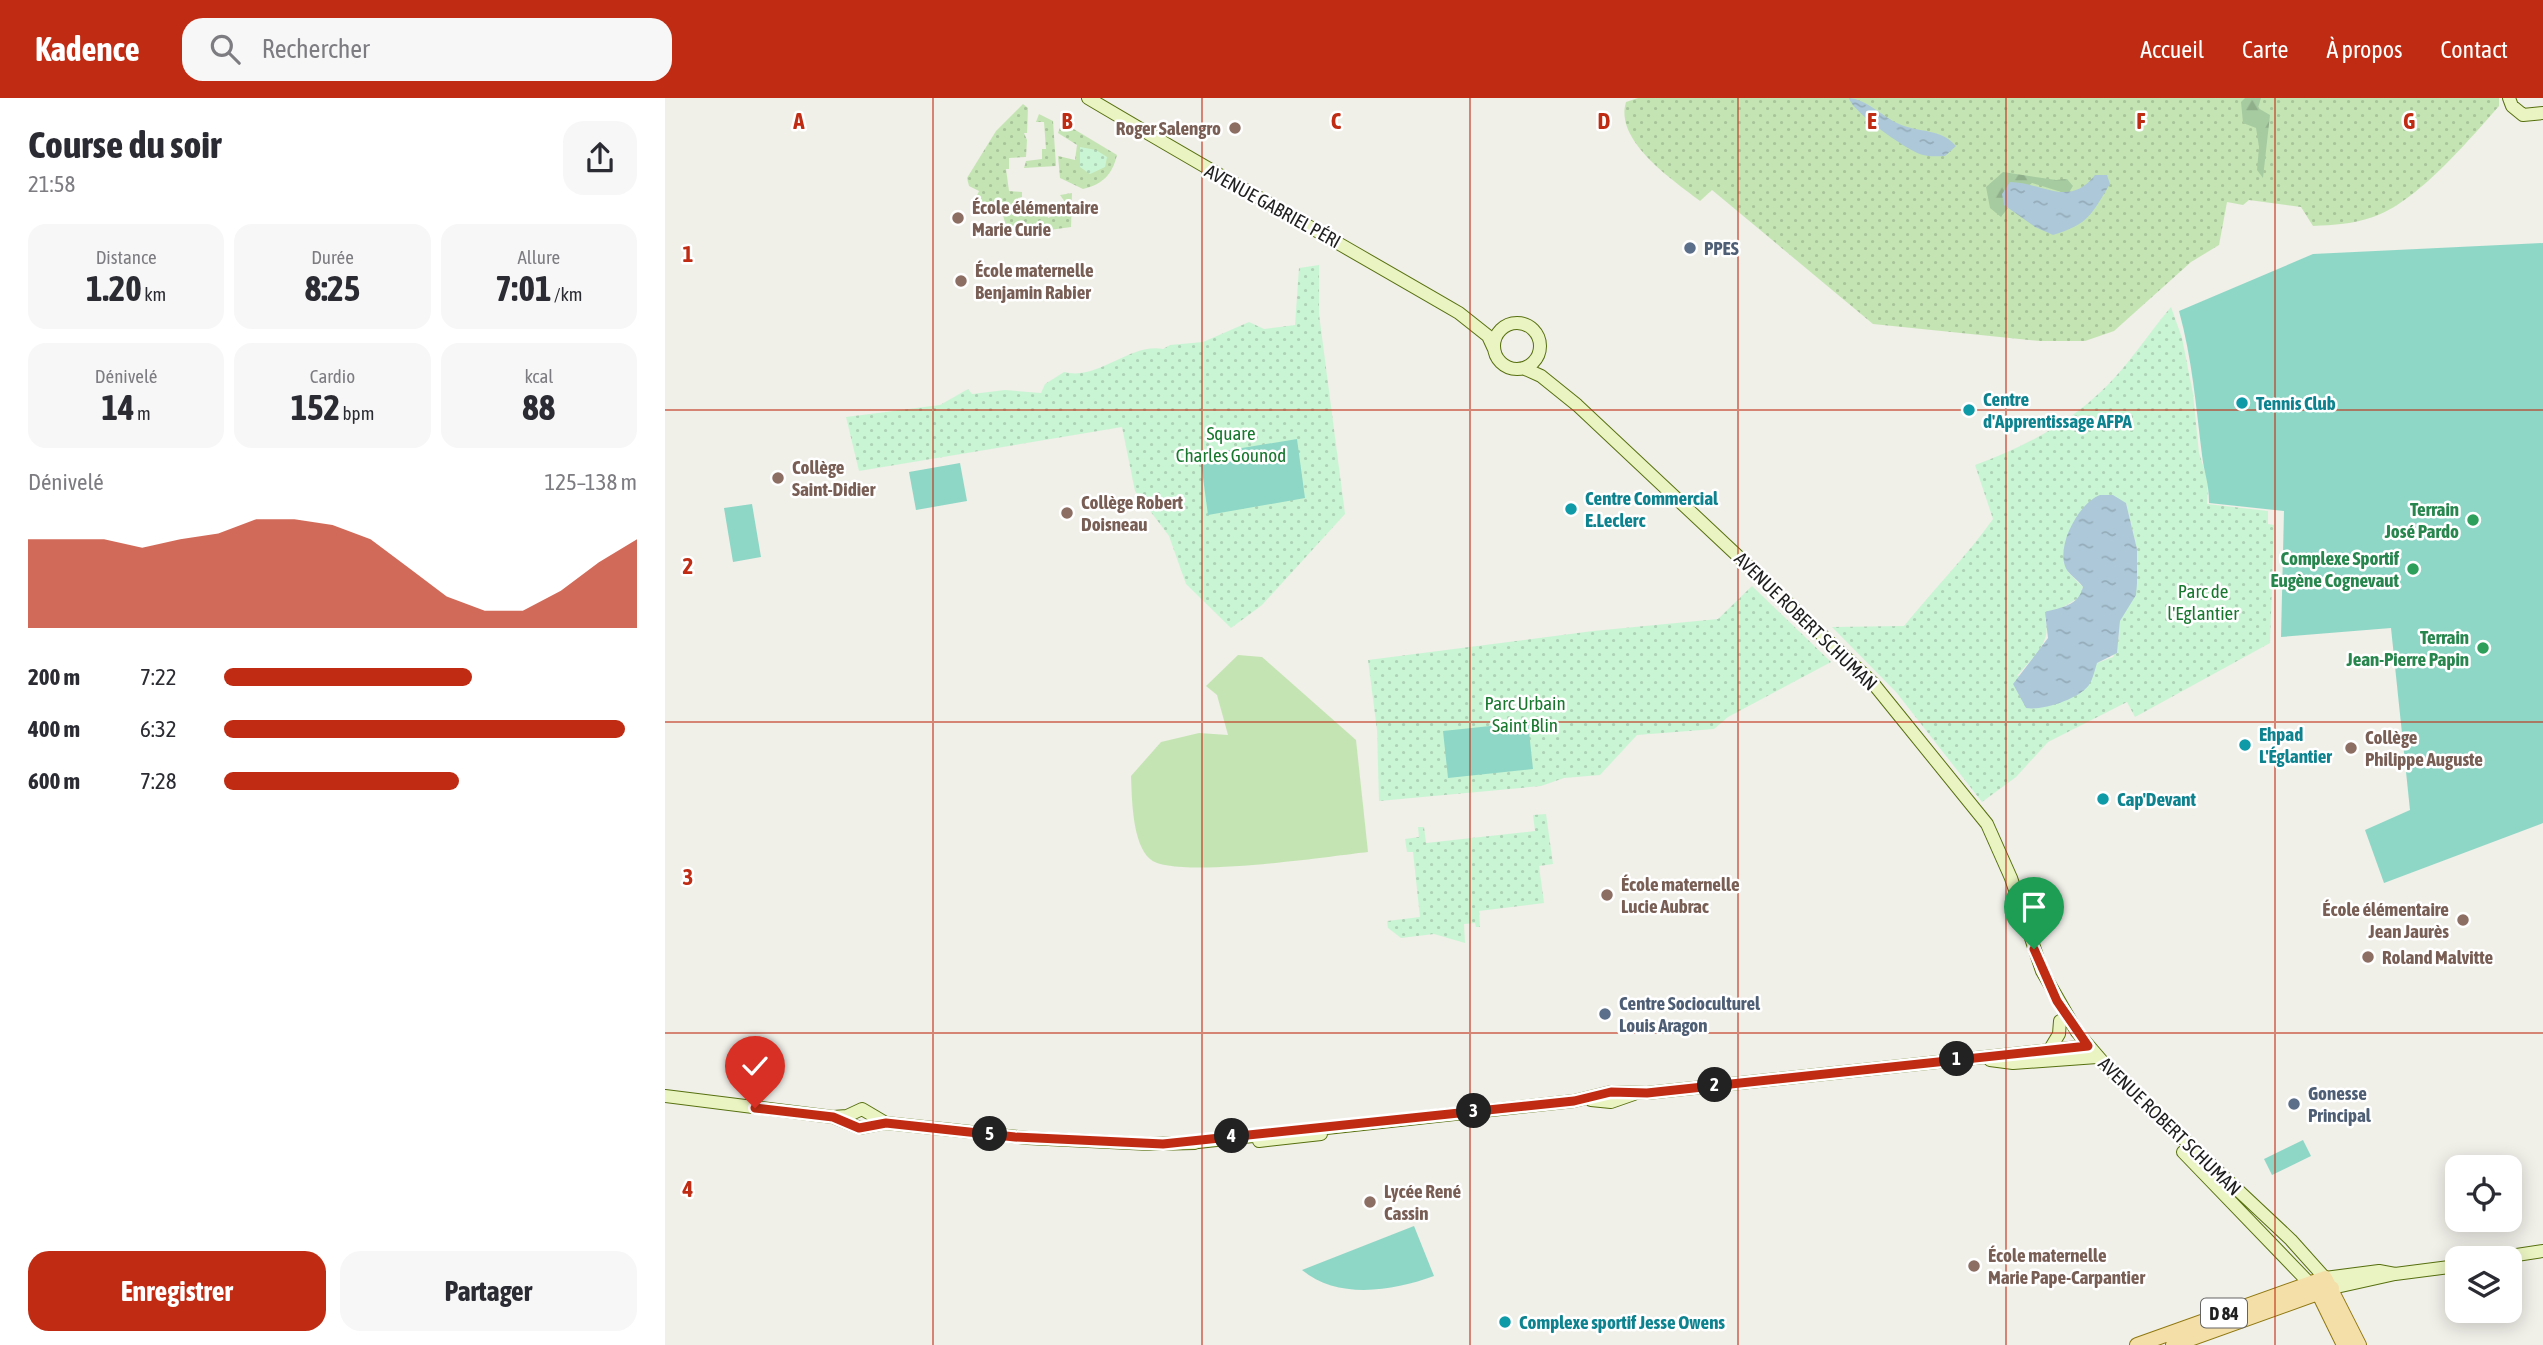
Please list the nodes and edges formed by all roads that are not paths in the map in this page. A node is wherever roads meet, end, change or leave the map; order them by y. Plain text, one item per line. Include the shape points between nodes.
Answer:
1 (1088, 98) edge
2 (2509, 98) edge
3 (2543, 113) edge
4 (1459, 313) junction
5 (1505, 326) junction
6 (1494, 349) junction
7 (1539, 352) junction
8 (1523, 368) junction
9 (1565, 394) junction
10 (2011, 878) junction
11 (2060, 1021) junction
12 (2050, 1049) junction
13 (2088, 1052) junction
14 (1976, 1057) junction
15 (665, 1096) edge
16 (2543, 1251) edge
17 (2522, 1254) edge
18 (2445, 1268) edge
19 (2321, 1285) junction
20 (2137, 1345) edge
21 (2173, 1345) edge
22 (2344, 1345) edge
23 (2359, 1345) edge

1 - 4 main road, AVENUE GABRIEL PÉRI
2 - 3 main road via 2523,115
4 - 5 main road, AVENUE GABRIEL PÉRI
4 - 6 main road, AVENUE GABRIEL PÉRI via 1488,336
5 - 6 main road via 1496,335
5 - 7 main road via 1519,323 1532,328
6 - 8 main road via 1504,366
7 - 8 main road via 1536,360
7 - 9 main road, AVENUE ROBERT SCHUMAN via 1542,367
8 - 9 main road, AVENUE ROBERT SCHUMAN
9 - 10 main road, AVENUE ROBERT SCHUMAN via 1872,682 1987,824
10 - 11 main road, AVENUE ROBERT SCHUMAN via 2032,964
10 - 13 main road, AVENUE ROBERT SCHUMAN via 2042,971
11 - 12 main road
11 - 13 main road, AVENUE ROBERT SCHUMAN
12 - 13 main road
12 - 14 main road
13 - 14 main road via 2013,1063
13 - 19 main road, AVENUE ROBERT SCHUMAN
14 - 15 main road via 1641,1094 1611,1102 1586,1099 1189,1143 1015,1137 869,1119 859,1128 852,1119
16 - 17 main road
18 - 19 main road
19 - 20 main road, D 84
19 - 21 main road, D 84
19 - 22 main road
19 - 23 main road

